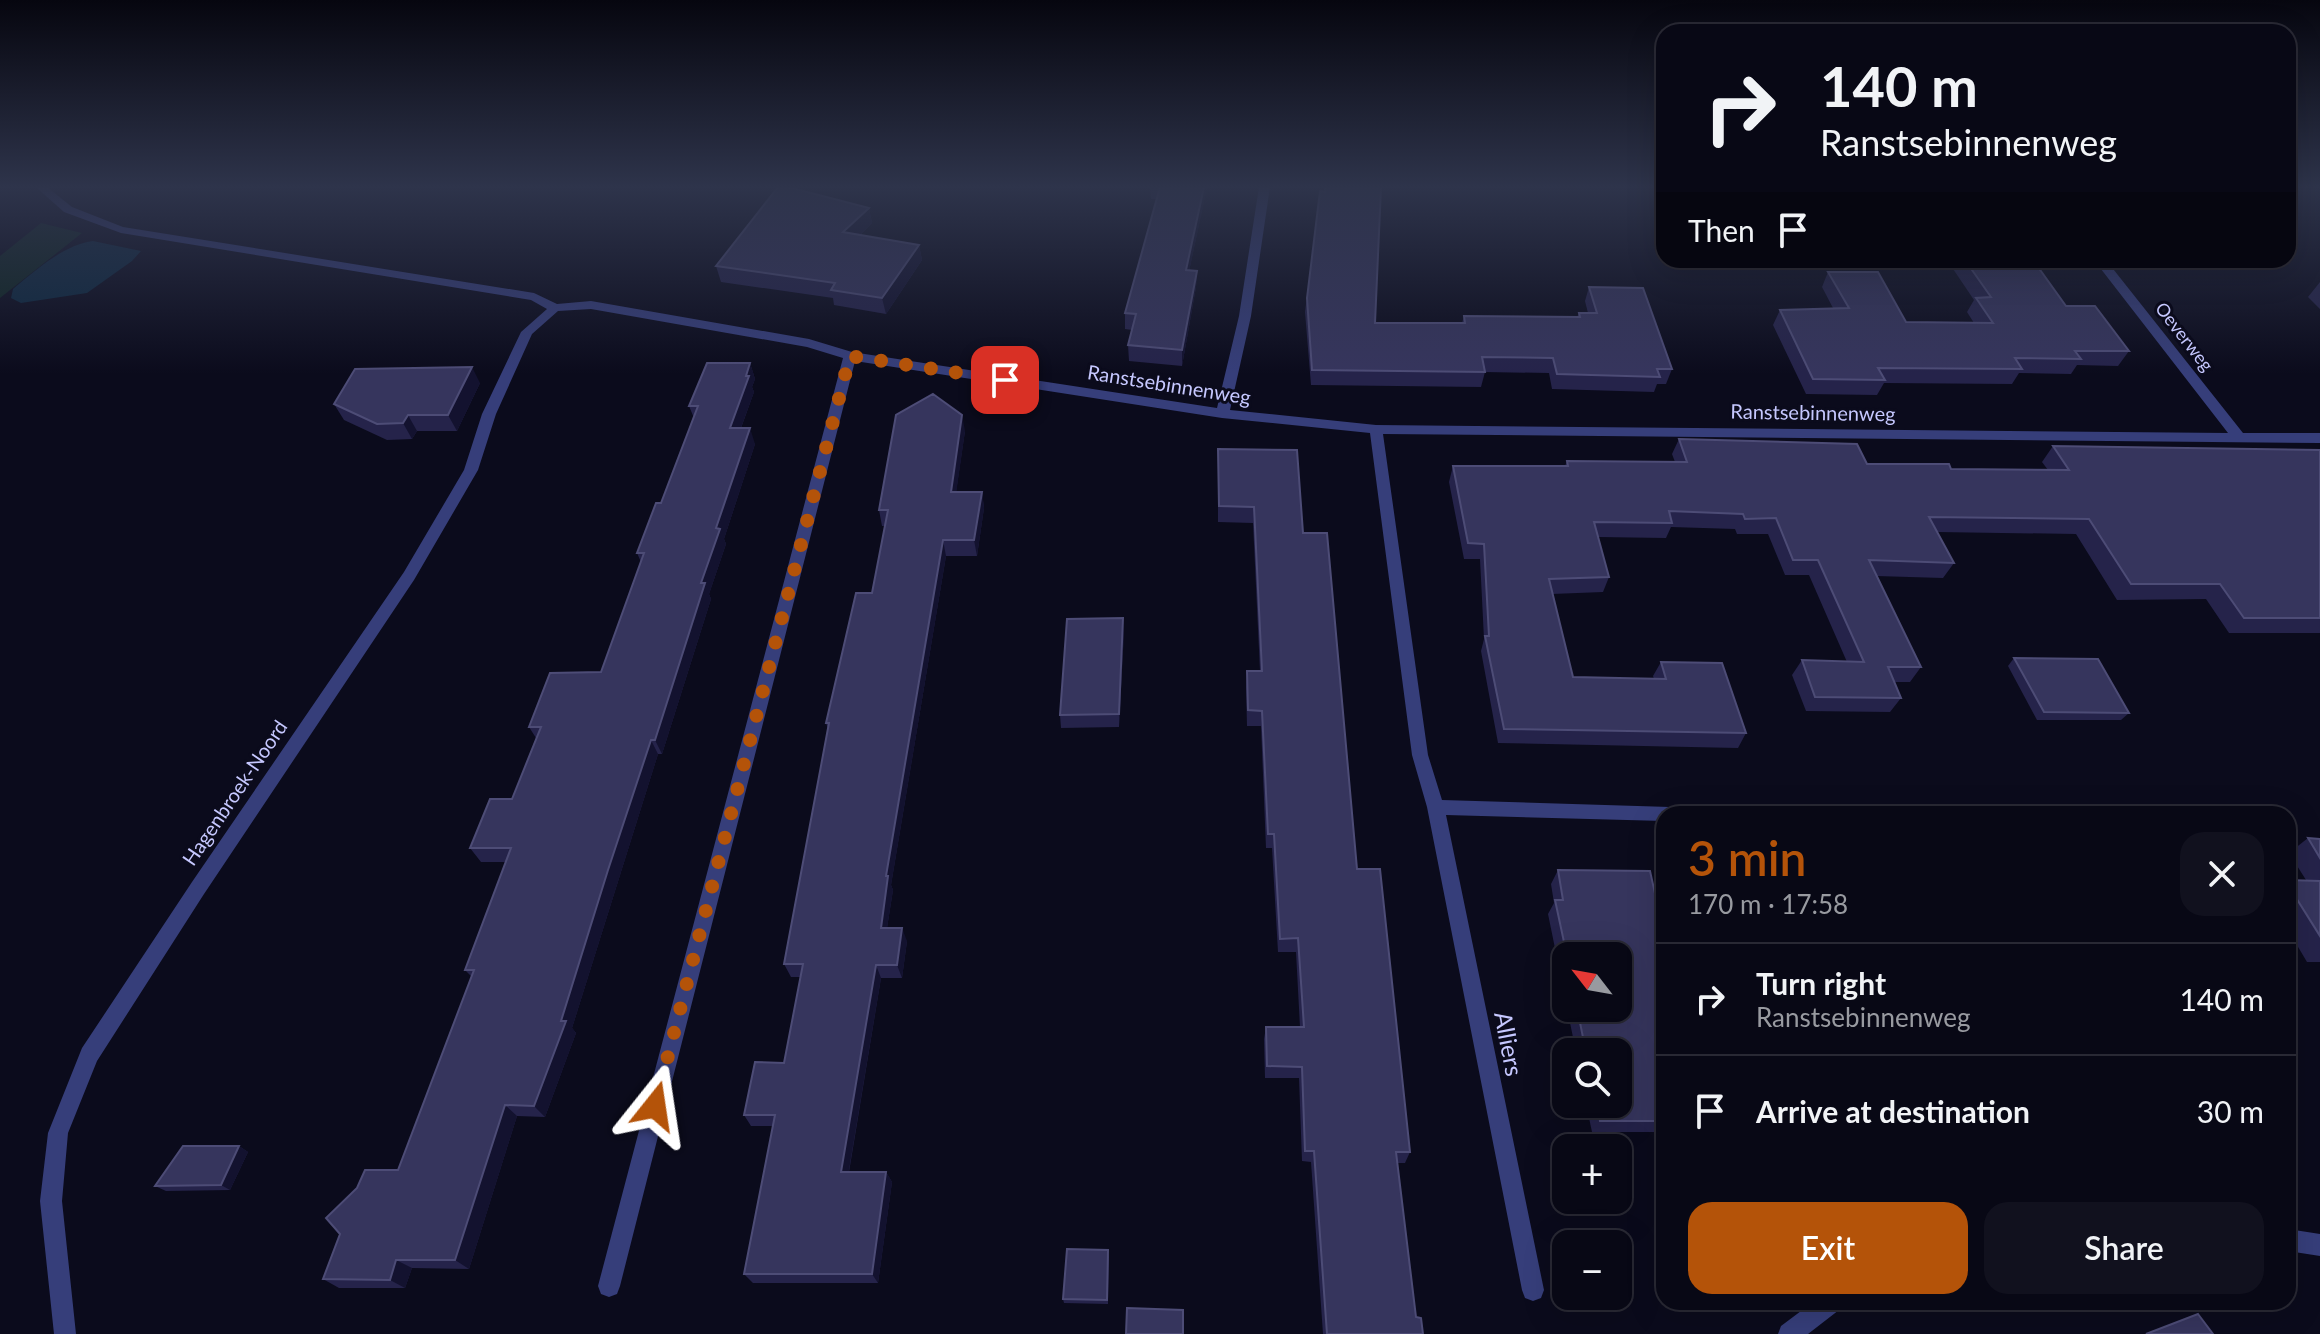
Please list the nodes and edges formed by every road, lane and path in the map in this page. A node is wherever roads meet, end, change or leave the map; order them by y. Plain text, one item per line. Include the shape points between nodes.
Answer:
1 (240, 249) edge
2 (1255, 249) edge
3 (2106, 268) edge
4 (555, 308) junction
5 (850, 356) junction
6 (1222, 414) junction
7 (1376, 429) junction
8 (2239, 437) junction
9 (2320, 438) edge
10 (1436, 807) junction
11 (1656, 814) edge
12 (2296, 1241) edge
13 (2320, 1245) edge
14 (609, 1286) dead end
15 (1533, 1290) dead end
16 (1820, 1310) edge
17 (65, 1334) edge
18 (1789, 1334) edge

1 - 4 street, Ranstsebinnenweg via 534,297
2 - 6 street
3 - 8 street, Oeverweg
4 - 5 street, Ranstsebinnenweg via 591,305 809,343
4 - 17 street, Hagenbroek-Noord via 527,332 489,414 471,470 409,576 89,1055 58,1133 51,1201
5 - 6 street, Ranstsebinnenweg
5 - 14 street
6 - 7 street, Ranstsebinnenweg
7 - 8 street, Ranstsebinnenweg
7 - 10 street, Alliers via 1420,755
8 - 9 street, Ranstsebinnenweg
10 - 11 street
10 - 15 street, Alliers
12 - 13 street
16 - 18 street

